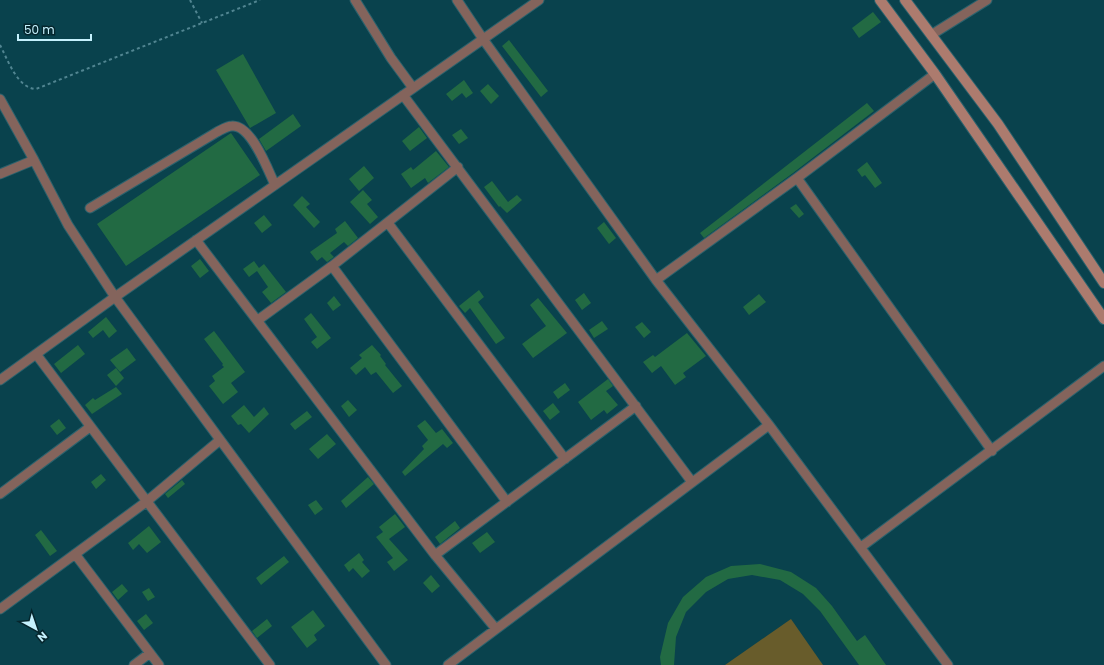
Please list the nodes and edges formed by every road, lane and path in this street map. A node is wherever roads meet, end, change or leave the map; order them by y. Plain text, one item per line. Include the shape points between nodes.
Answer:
1 (190, 0) edge
2 (260, 0) edge
3 (355, 0) edge
4 (457, 0) edge
5 (539, 0) edge
6 (880, 0) edge
7 (905, 0) edge
8 (987, 0) edge
9 (202, 23) junction
10 (931, 35) junction
11 (483, 39) junction
12 (0, 45) edge
13 (935, 74) junction
14 (413, 88) junction
15 (403, 94) junction
16 (0, 99) edge
17 (34, 160) junction
18 (458, 167) junction
19 (0, 174) edge
20 (797, 178) junction
21 (275, 185) junction
22 (90, 208) dead end
23 (388, 223) junction
24 (196, 240) junction
25 (332, 266) junction
26 (656, 280) junction
27 (1104, 283) edge
28 (115, 297) junction
29 (1104, 319) edge
30 (258, 320) junction
31 (36, 354) junction
32 (1104, 366) edge
33 (0, 380) edge
34 (636, 406) junction
35 (769, 424) junction
36 (90, 427) junction
37 (220, 440) junction
38 (992, 451) junction
39 (565, 459) junction
40 (692, 482) junction
41 (0, 494) edge
42 (146, 502) junction
43 (507, 502) junction
44 (860, 547) junction
45 (75, 554) junction
46 (435, 555) junction
47 (0, 609) edge
48 (496, 629) junction
49 (150, 653) junction
50 (134, 665) edge
51 (159, 665) edge
52 (270, 665) edge
53 (386, 665) edge
54 (448, 665) edge
55 (948, 665) edge

1 - 9 path
2 - 9 path
3 - 14 street
4 - 11 street
5 - 11 street
6 - 13 main road
7 - 10 main road
8 - 10 street
9 - 12 path via 36,89 29,89 21,83
10 - 27 main road via 998,124
11 - 14 street
11 - 26 street
13 - 20 street
13 - 29 main road
14 - 15 street
15 - 18 street
15 - 21 street
16 - 17 street
17 - 19 street
17 - 28 street via 68,225
18 - 23 street
18 - 34 street
20 - 26 street
20 - 38 street
21 - 22 street via 251,138 244,129 232,126 217,132
21 - 24 street
23 - 25 street
23 - 39 street
24 - 28 street
24 - 30 street
25 - 30 street
25 - 43 street
26 - 35 street
28 - 31 street
28 - 37 street
30 - 46 street
31 - 33 street
31 - 36 street
32 - 38 street
34 - 39 street
34 - 40 street
35 - 40 street
35 - 44 street
36 - 41 street
36 - 42 street
37 - 42 street
37 - 53 street
38 - 44 street
39 - 43 street
40 - 48 street
42 - 45 street
42 - 52 street
43 - 46 street
44 - 55 street
45 - 47 street
45 - 49 street
46 - 48 street
48 - 54 street
49 - 50 street
49 - 51 street

